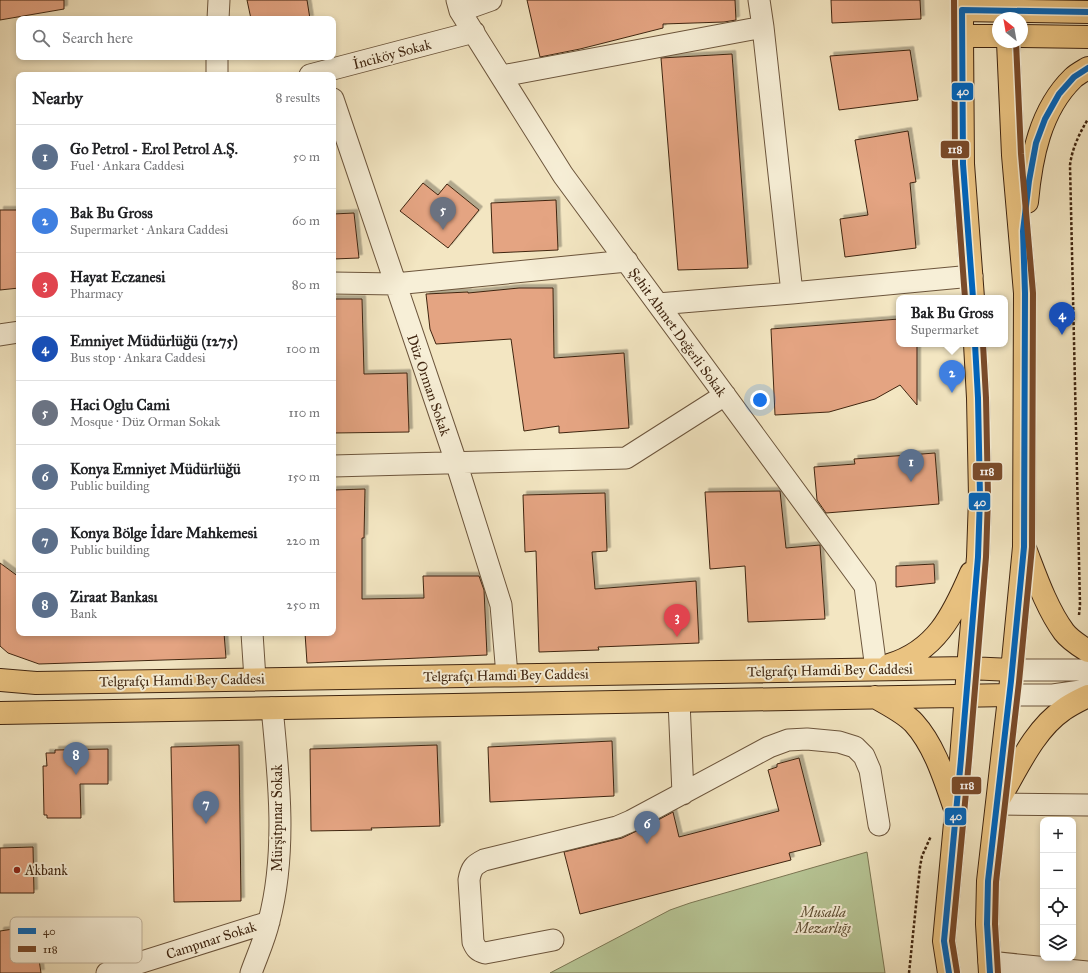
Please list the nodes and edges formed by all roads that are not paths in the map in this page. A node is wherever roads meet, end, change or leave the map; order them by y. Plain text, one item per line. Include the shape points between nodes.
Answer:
1 (219, 0) edge
2 (491, 0) edge
3 (759, 0) edge
4 (459, 5) edge
5 (962, 5) edge
6 (1007, 10) edge
7 (1088, 12) edge
8 (218, 16) edge
9 (763, 27) junction
10 (474, 32) junction
11 (962, 36) junction
12 (992, 36) edge
13 (1028, 36) edge
14 (1088, 36) edge
15 (1008, 48) edge
16 (217, 60) edge
17 (1088, 68) edge
18 (217, 72) edge
19 (327, 72) edge
20 (502, 76) junction
21 (336, 108) edge
22 (627, 261) junction
23 (972, 276) junction
24 (336, 283) edge
25 (395, 284) junction
26 (792, 293) junction
27 (1025, 293) junction
28 (973, 295) edge
29 (658, 304) junction
30 (16, 332) edge
31 (0, 335) edge
32 (975, 347) edge
33 (725, 395) junction
34 (456, 462) junction
35 (336, 466) edge
36 (1024, 547) junction
37 (978, 557) junction
38 (252, 636) edge
39 (1088, 651) edge
40 (968, 668) junction
41 (876, 670) junction
42 (1012, 670) junction
43 (1088, 670) edge
44 (507, 675) junction
45 (255, 679) junction
46 (0, 680) edge
47 (1088, 690) edge
48 (1009, 695) junction
49 (966, 696) junction
50 (1088, 696) edge
51 (875, 697) junction
52 (679, 701) junction
53 (272, 708) junction
54 (3, 714) edge
55 (683, 794) junction
56 (997, 804) junction
57 (1088, 805) edge
58 (956, 812) junction
59 (879, 825) dead end
60 (269, 922) junction
61 (553, 940) dead end
62 (142, 962) edge
63 (139, 963) edge
64 (989, 967) edge
65 (1088, 972) edge
66 (107, 973) edge
67 (251, 973) edge
68 (949, 973) edge

1 - 8 street
2 - 4 street
3 - 9 street
4 - 10 street, Şehit Ahmet Değerli Sokak
5 - 6 main road
5 - 11 main road
6 - 7 main road
9 - 20 street
9 - 26 street
10 - 19 street, İnciköy Sokak
10 - 20 street, Şehit Ahmet Değerli Sokak
11 - 12 main road
11 - 23 main road via 963,164
13 - 14 main road
15 - 27 main road via 1013,155
16 - 18 street
17 - 27 main road via 1059,94 1036,143 1024,231
20 - 22 street, Şehit Ahmet Değerli Sokak via 563,175
21 - 25 street, Düz Orman Sokak
22 - 25 street
22 - 29 street, Şehit Ahmet Değerli Sokak
23 - 26 street
23 - 28 main road
24 - 25 street
25 - 34 street, Düz Orman Sokak
26 - 29 street
27 - 36 main road
29 - 33 street, Şehit Ahmet Değerli Sokak
30 - 31 street
32 - 37 main road via 978,398
33 - 34 street via 626,458
33 - 41 street, Şehit Ahmet Değerli Sokak via 865,586
34 - 35 street
34 - 44 street, Düz Orman Sokak via 501,605
36 - 39 main road via 1056,620 1065,633
36 - 42 main road
37 - 40 main road
37 - 41 main road via 944,627 917,653
38 - 45 street
40 - 41 main road, Telgrafçı Hamdi Bey Caddesi
40 - 42 main road, Telgrafçı Hamdi Bey Caddesi
40 - 49 main road
41 - 44 main road, Telgrafçı Hamdi Bey Caddesi
42 - 43 street
42 - 48 main road
44 - 45 main road, Telgrafçı Hamdi Bey Caddesi
45 - 46 main road, Telgrafçı Hamdi Bey Caddesi via 36,682
47 - 48 street via 1053,695
48 - 49 main road, Telgrafçı Hamdi Bey Caddesi
48 - 56 main road
49 - 51 main road, Telgrafçı Hamdi Bey Caddesi
49 - 58 main road
50 - 56 main road via 1063,710 1043,729
51 - 52 main road, Telgrafçı Hamdi Bey Caddesi
51 - 58 main road via 913,722 924,737 942,773
52 - 53 main road, Telgrafçı Hamdi Bey Caddesi
52 - 55 street
53 - 54 main road, Telgrafçı Hamdi Bey Caddesi
53 - 60 street, Mürşitpınar Sokak via 280,801 280,838 276,884
55 - 59 street via 788,740 839,742 855,747 864,756 870,770
55 - 61 street via 617,827 476,864 470,872 469,880 475,948 485,953
56 - 57 street
56 - 64 main road via 988,881
58 - 68 main road via 944,941
60 - 62 street, Campınar Sokak
60 - 67 street, Mürşitpınar Sokak
63 - 66 street, Campınar Sokak
64 - 65 street

